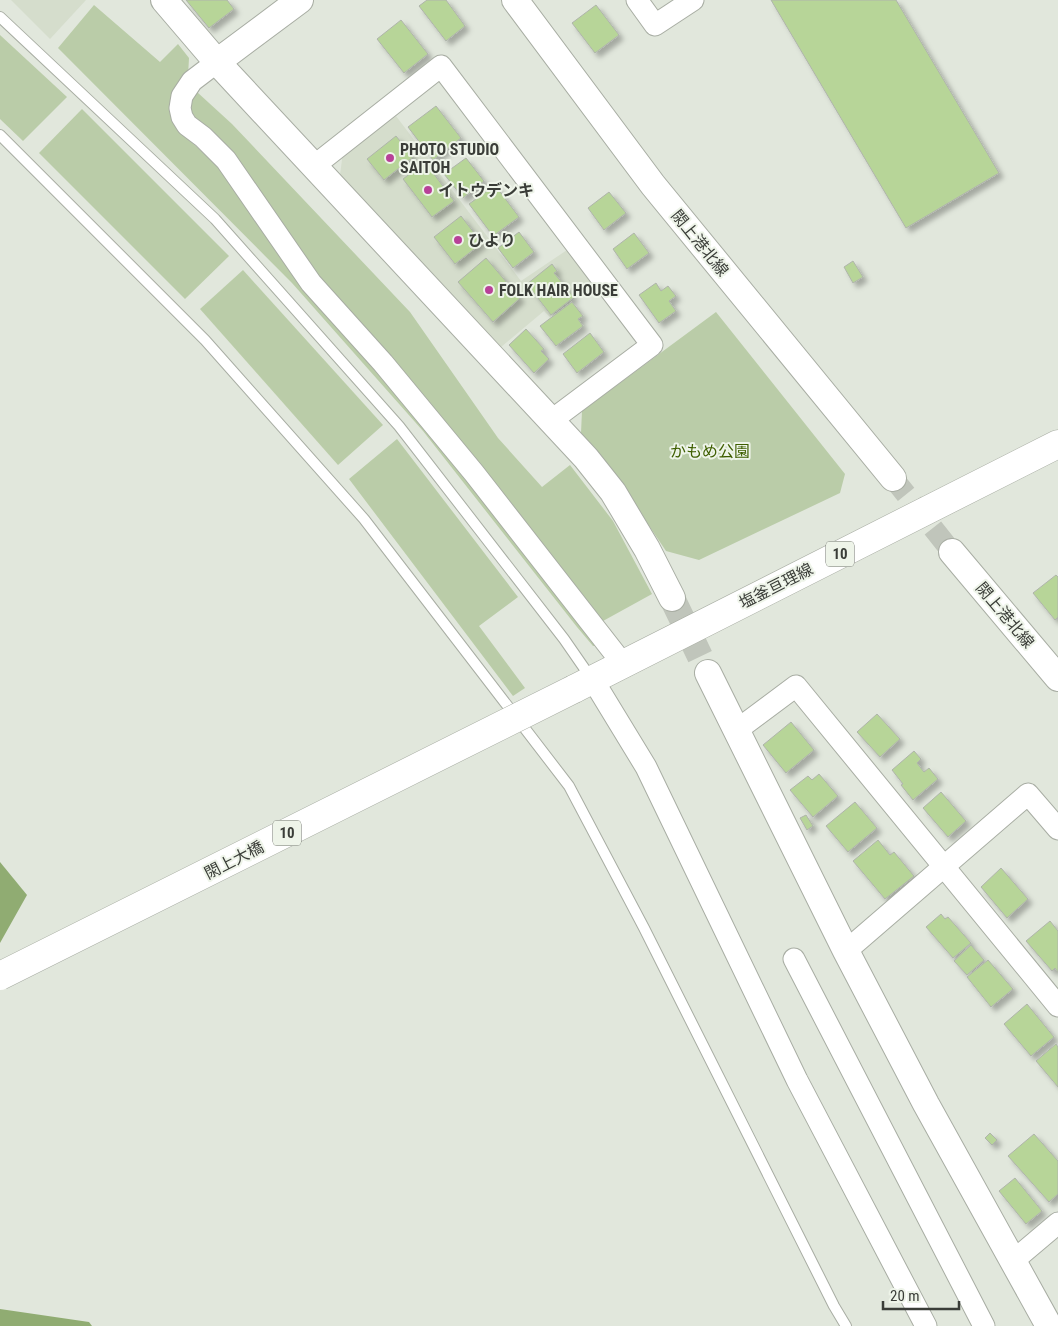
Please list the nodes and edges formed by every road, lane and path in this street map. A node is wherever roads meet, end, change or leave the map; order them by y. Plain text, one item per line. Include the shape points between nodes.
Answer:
1 (164, 0) edge
2 (300, 0) edge
3 (515, 0) edge
4 (637, 0) edge
5 (693, 0) edge
6 (0, 17) edge
7 (217, 62) junction
8 (0, 135) edge
9 (314, 166) junction
10 (552, 420) junction
11 (1058, 444) edge
12 (894, 478) tunnel mouth
13 (952, 552) tunnel mouth
14 (672, 598) tunnel mouth
15 (623, 664) junction
16 (708, 673) tunnel mouth
17 (1058, 678) edge
18 (584, 684) junction
19 (736, 730) junction
20 (1058, 829) edge
21 (944, 867) junction
22 (846, 951) junction
23 (794, 959) dead end
24 (0, 976) edge
25 (1058, 1006) edge
26 (1058, 1223) edge
27 (1013, 1260) junction
28 (846, 1326) edge
29 (926, 1326) edge
30 (984, 1326) edge
31 (1049, 1326) edge

1 - 7 street
2 - 7 street
3 - 12 street, 閖上港北線 via 653,185
4 - 5 street via 656,25
6 - 18 lane via 215,219 399,426 564,639
7 - 9 street
7 - 15 street via 192,82 182,96 182,117 226,160 311,283 383,362 474,473
8 - 28 lane via 205,340 364,519 569,786
9 - 10 street
9 - 10 street via 441,66 652,344
10 - 14 street via 614,492
11 - 15 main road, 塩釜亘理線 / 10
13 - 17 street, 閖上港北線
15 - 18 main road, 塩釜亘理線 / 10
16 - 19 street
18 - 24 main road, 閖上大橋 / 10, bridge
18 - 29 street via 646,767 797,1080
19 - 21 street via 796,686
19 - 22 street
20 - 21 street via 1028,794
21 - 22 street
21 - 25 street
22 - 27 street
23 - 30 street
26 - 27 street
27 - 31 street

